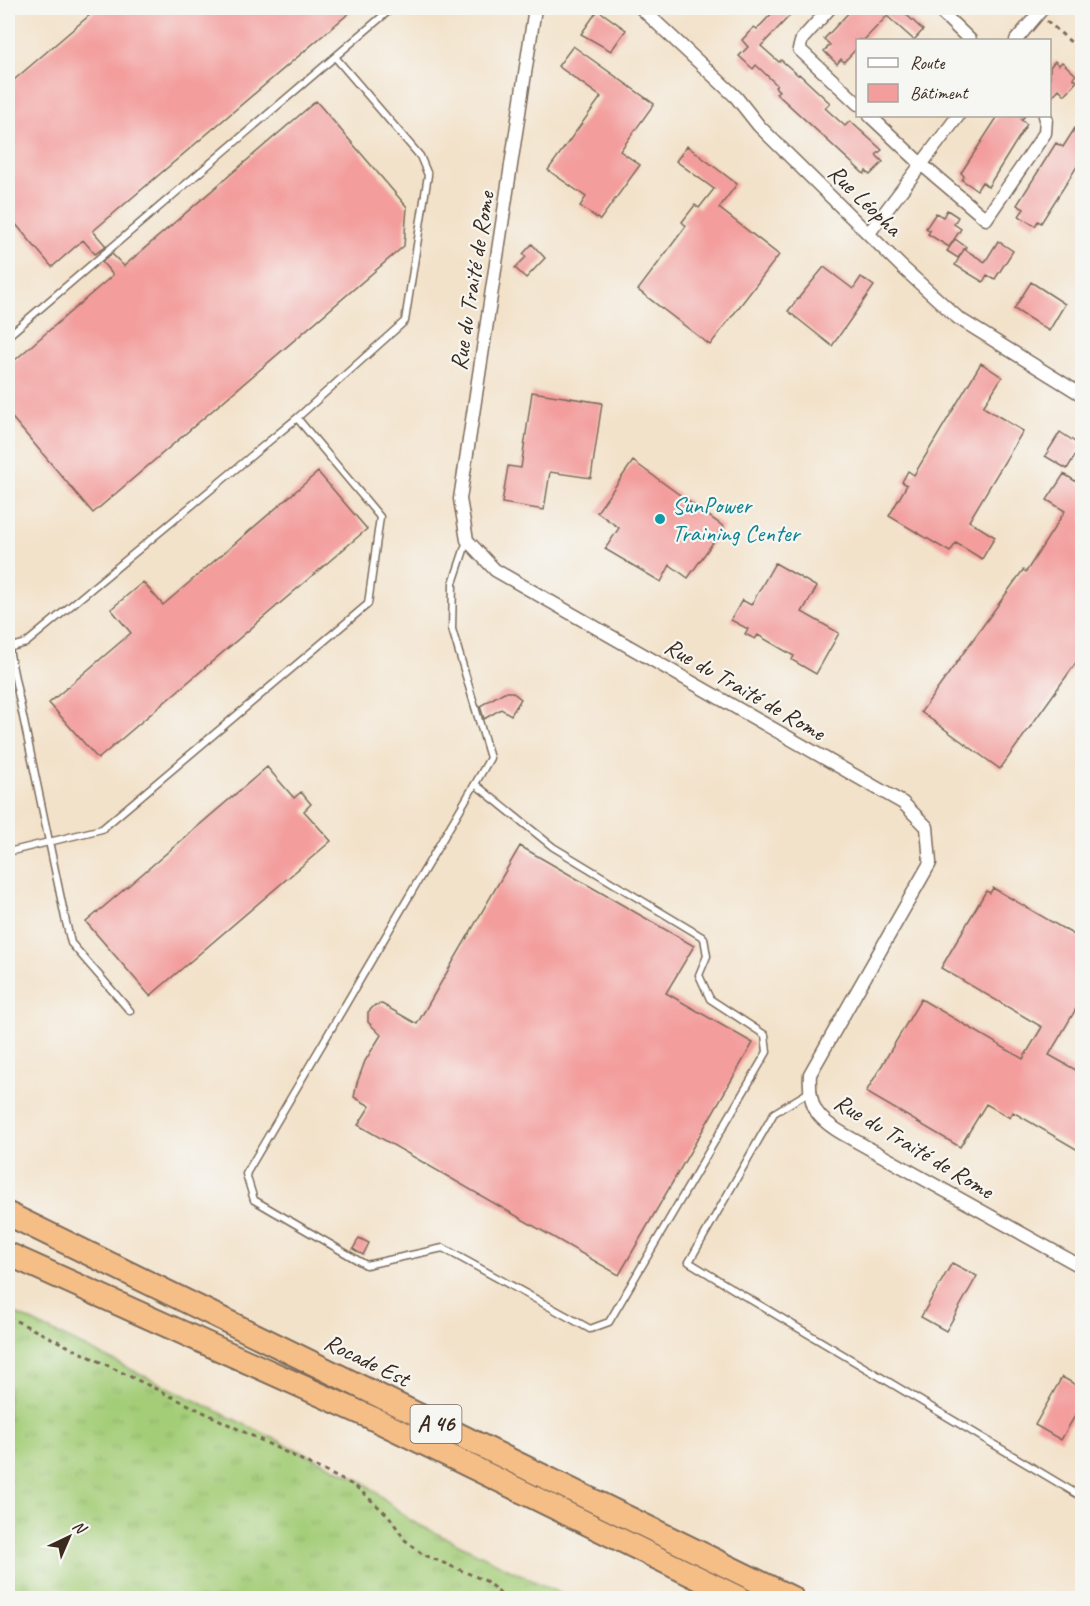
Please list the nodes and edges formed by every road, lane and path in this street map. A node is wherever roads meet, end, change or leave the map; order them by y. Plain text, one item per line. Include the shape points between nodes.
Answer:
1 (392, 8) edge
2 (535, 8) edge
3 (643, 8) edge
4 (830, 8) edge
5 (936, 8) edge
6 (1040, 10) edge
7 (969, 39) edge
8 (1017, 39) edge
9 (1083, 52) edge
10 (335, 57) junction
11 (856, 102) edge
12 (871, 117) edge
13 (957, 117) edge
14 (1045, 117) edge
15 (921, 164) junction
16 (869, 233) junction
17 (8, 336) edge
18 (1083, 395) edge
19 (297, 418) junction
20 (467, 540) junction
21 (8, 646) edge
22 (475, 784) junction
23 (49, 843) junction
24 (8, 852) edge
25 (129, 1011) dead end
26 (809, 1092) junction
27 (8, 1214) edge
28 (8, 1241) edge
29 (8, 1254) edge
30 (1083, 1268) edge
31 (8, 1317) edge
32 (301, 1386) junction
33 (1083, 1497) edge
34 (505, 1599) edge
35 (739, 1599) edge
36 (792, 1599) edge

1 - 10 lane
2 - 20 street, Rue du Traité de Rome via 460,499
3 - 16 street, Rue Léopha
4 - 11 street via 802,39 799,49
5 - 7 street
6 - 8 street
6 - 9 path
10 - 17 lane
10 - 19 lane via 420,156 428,175 405,321
12 - 15 street
13 - 15 street
14 - 15 street via 1045,133 986,219
15 - 16 street
16 - 18 street, Rue Léopha via 958,318
19 - 21 lane via 26,643
19 - 23 lane via 380,517 368,604 102,829
20 - 22 lane via 453,583 452,629 490,758
20 - 26 street, Rue du Traité de Rome via 495,570 903,803 927,827 930,862 810,1074
21 - 23 lane
22 - 22 lane via 246,1174 254,1200 366,1265 443,1248 590,1329 609,1322 767,1052 765,1035 710,999 699,975 707,956 704,938 553,847
23 - 24 lane
23 - 25 lane via 71,943
26 - 30 street, Rue du Traité de Rome via 814,1110 826,1124
26 - 33 lane via 774,1113 689,1262
27 - 36 highway, Rocade Est / A 46
28 - 32 highway, A 46
29 - 32 highway
31 - 34 path via 355,1486 389,1516 405,1540 422,1554 486,1581
32 - 35 highway, Rocade Est / A 46

